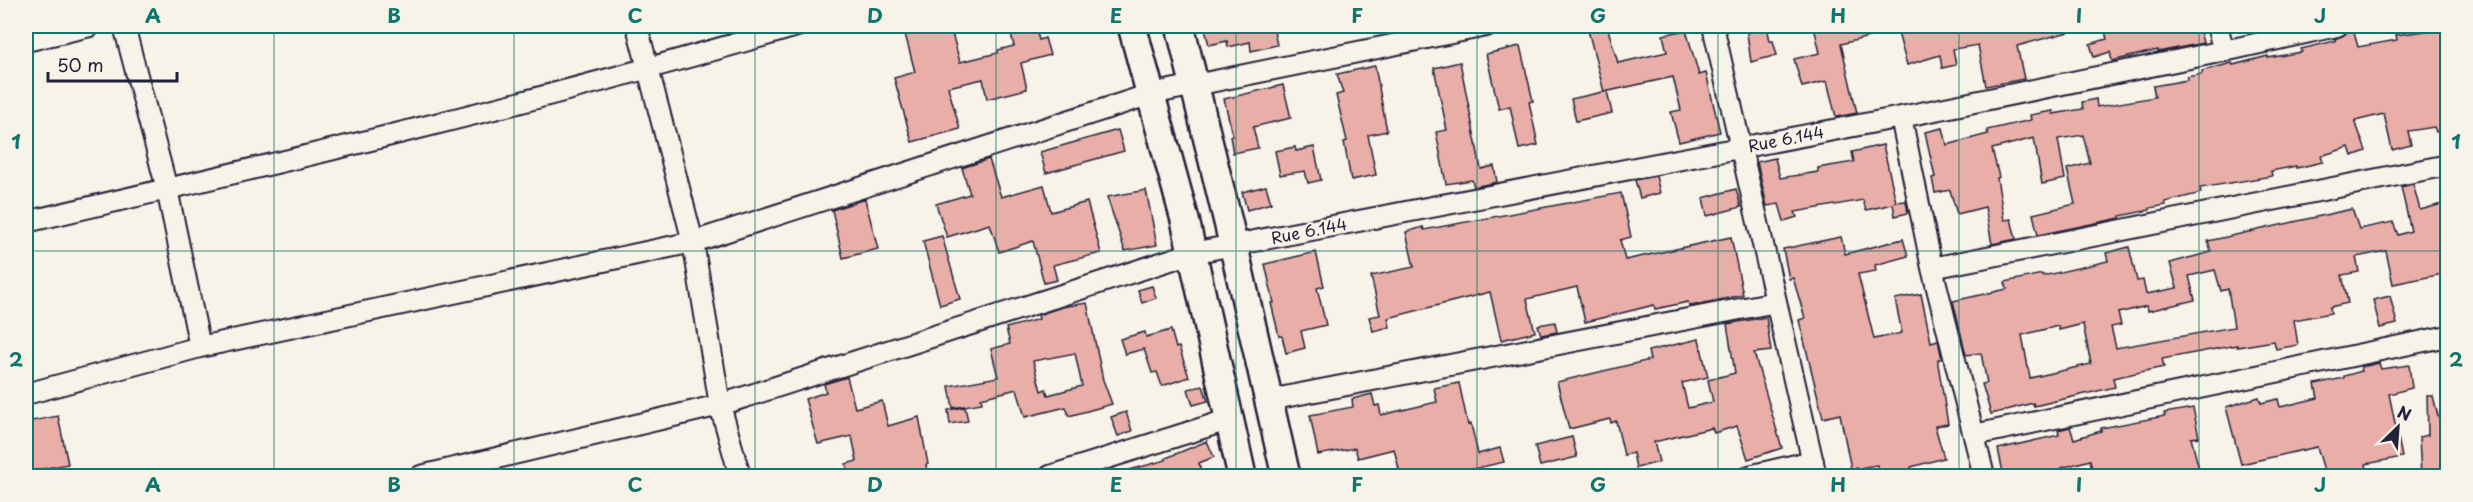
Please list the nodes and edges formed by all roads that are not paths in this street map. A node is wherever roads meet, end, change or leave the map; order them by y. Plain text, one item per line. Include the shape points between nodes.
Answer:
1 (90, 26) edge
2 (124, 26) edge
3 (637, 26) edge
4 (797, 26) edge
5 (1132, 26) edge
6 (1180, 26) edge
7 (1486, 26) edge
8 (1713, 26) edge
9 (2217, 26) edge
10 (2337, 26) edge
11 (26, 41) edge
12 (2224, 51) junction
13 (649, 69) junction
14 (1195, 84) junction
15 (1151, 94) junction
16 (1901, 117) junction
17 (1743, 147) junction
18 (2448, 165) edge
19 (167, 189) junction
20 (26, 222) edge
21 (693, 242) junction
22 (1234, 246) junction
23 (1192, 253) junction
24 (1932, 268) junction
25 (1776, 302) junction
26 (2448, 336) edge
27 (200, 348) junction
28 (26, 394) edge
29 (1269, 400) junction
30 (720, 405) junction
31 (1228, 420) junction
32 (1974, 435) junction
33 (1814, 469) edge
34 (421, 477) edge
35 (740, 477) edge
36 (1050, 477) edge
37 (1242, 477) edge
38 (1286, 477) edge
39 (1749, 477) edge
40 (1984, 477) edge

1 - 11 street
2 - 19 street
3 - 13 street
4 - 13 street
5 - 15 main road
6 - 14 main road
7 - 14 street
8 - 17 street
9 - 12 street
10 - 12 street, Rue 6.144
12 - 16 street, Rue 6.144
13 - 19 street
13 - 21 street
14 - 15 street
14 - 22 main road
15 - 21 street
15 - 23 main road
16 - 17 street, Rue 6.144
16 - 24 street
17 - 22 street, Rue 6.144
17 - 25 street
18 - 24 street
19 - 20 street
19 - 27 street
21 - 27 street
21 - 30 street
22 - 23 street, Rue 6.144
22 - 29 main road
23 - 30 street, Rue 6.144
23 - 31 main road
24 - 32 street
25 - 29 street
25 - 33 street
26 - 32 street
27 - 28 street
29 - 38 main road
30 - 34 street, Rue 6.144
30 - 35 street
31 - 36 street
31 - 37 main road
32 - 40 street
33 - 39 street

